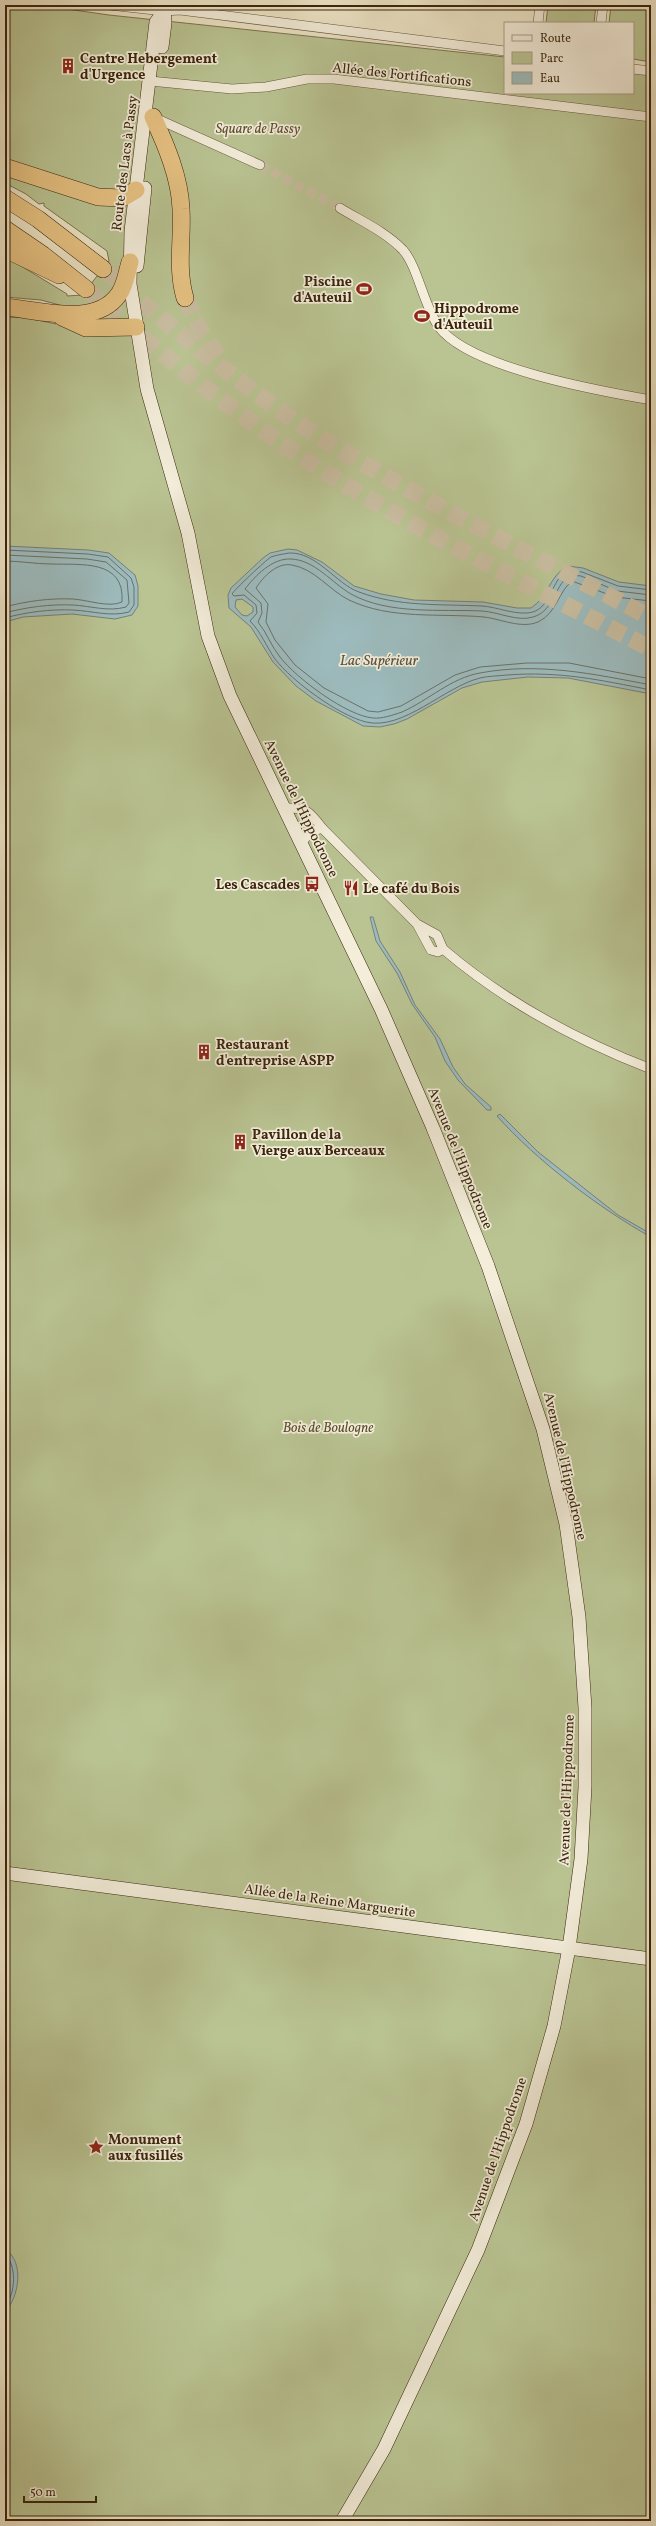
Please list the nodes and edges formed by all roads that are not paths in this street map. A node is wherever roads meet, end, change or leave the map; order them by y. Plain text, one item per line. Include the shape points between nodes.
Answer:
1 (109, 5) edge
2 (540, 5) edge
3 (603, 5) edge
4 (164, 8) edge
5 (538, 22) edge
6 (601, 22) edge
7 (504, 51) edge
8 (634, 69) edge
9 (651, 71) edge
10 (154, 82) junction
11 (154, 117) junction
12 (651, 117) edge
13 (260, 165) tunnel mouth
14 (5, 167) edge
15 (136, 190) junction
16 (5, 198) edge
17 (340, 208) tunnel mouth
18 (5, 229) edge
19 (5, 249) edge
20 (130, 262) junction
21 (103, 269) tunnel mouth
22 (185, 298) tunnel mouth
23 (6, 308) edge
24 (134, 309) junction
25 (52, 313) junction
26 (136, 327) junction
27 (651, 400) edge
28 (183, 513) joint
29 (285, 808) junction
30 (322, 828) junction
31 (301, 843) junction
32 (417, 924) junction
33 (443, 949) junction
34 (651, 1069) edge
35 (5, 1873) edge
36 (570, 1948) junction
37 (651, 1959) edge
38 (342, 2521) edge

1 - 4 street
2 - 5 street
3 - 6 street
4 - 7 street
4 - 10 main road, Route des Lacs à Passy via 166,23
8 - 9 street
10 - 11 main road, Route des Lacs à Passy
10 - 12 street, Allée des Fortifications via 232,88 266,87 307,79 334,79
10 - 15 main road, Route des Lacs à Passy
11 - 13 street
11 - 22 highway via 180,196 182,217 179,267
11 - 24 main road, Route des Lacs à Passy
14 - 15 highway via 110,199 122,198
15 - 20 main road, Route des Lacs à Passy
16 - 21 highway via 44,223
17 - 27 street via 375,229 404,251 439,327 462,348 483,358 549,377
18 - 19 highway via 86,289
20 - 24 main road, Route des Lacs à Passy
20 - 25 highway via 121,292 103,308 84,315
23 - 25 highway
24 - 26 main road, Route des Lacs à Passy
25 - 26 highway via 86,328
26 - 28 main road, Route des Lacs à Passy via 147,389
28 - 29 main road, Avenue de l'Hippodrome via 208,636 218,668
29 - 30 street via 299,808 310,812
29 - 31 main road, Avenue de l'Hippodrome
30 - 31 street via 311,832
30 - 32 street
31 - 36 main road, Avenue de l'Hippodrome via 381,1009 433,1128 491,1274 543,1429 566,1524 579,1616 585,1708 585,1787 581,1859
32 - 33 street via 437,935
32 - 33 street via 430,950 438,952
33 - 34 street via 470,972 532,1012 581,1040
35 - 36 main road, Allée de la Reine Marguerite
36 - 37 main road, Allée de la Reine Marguerite
36 - 38 main road, Avenue de l'Hippodrome via 554,2026 526,2124 478,2250 384,2448

